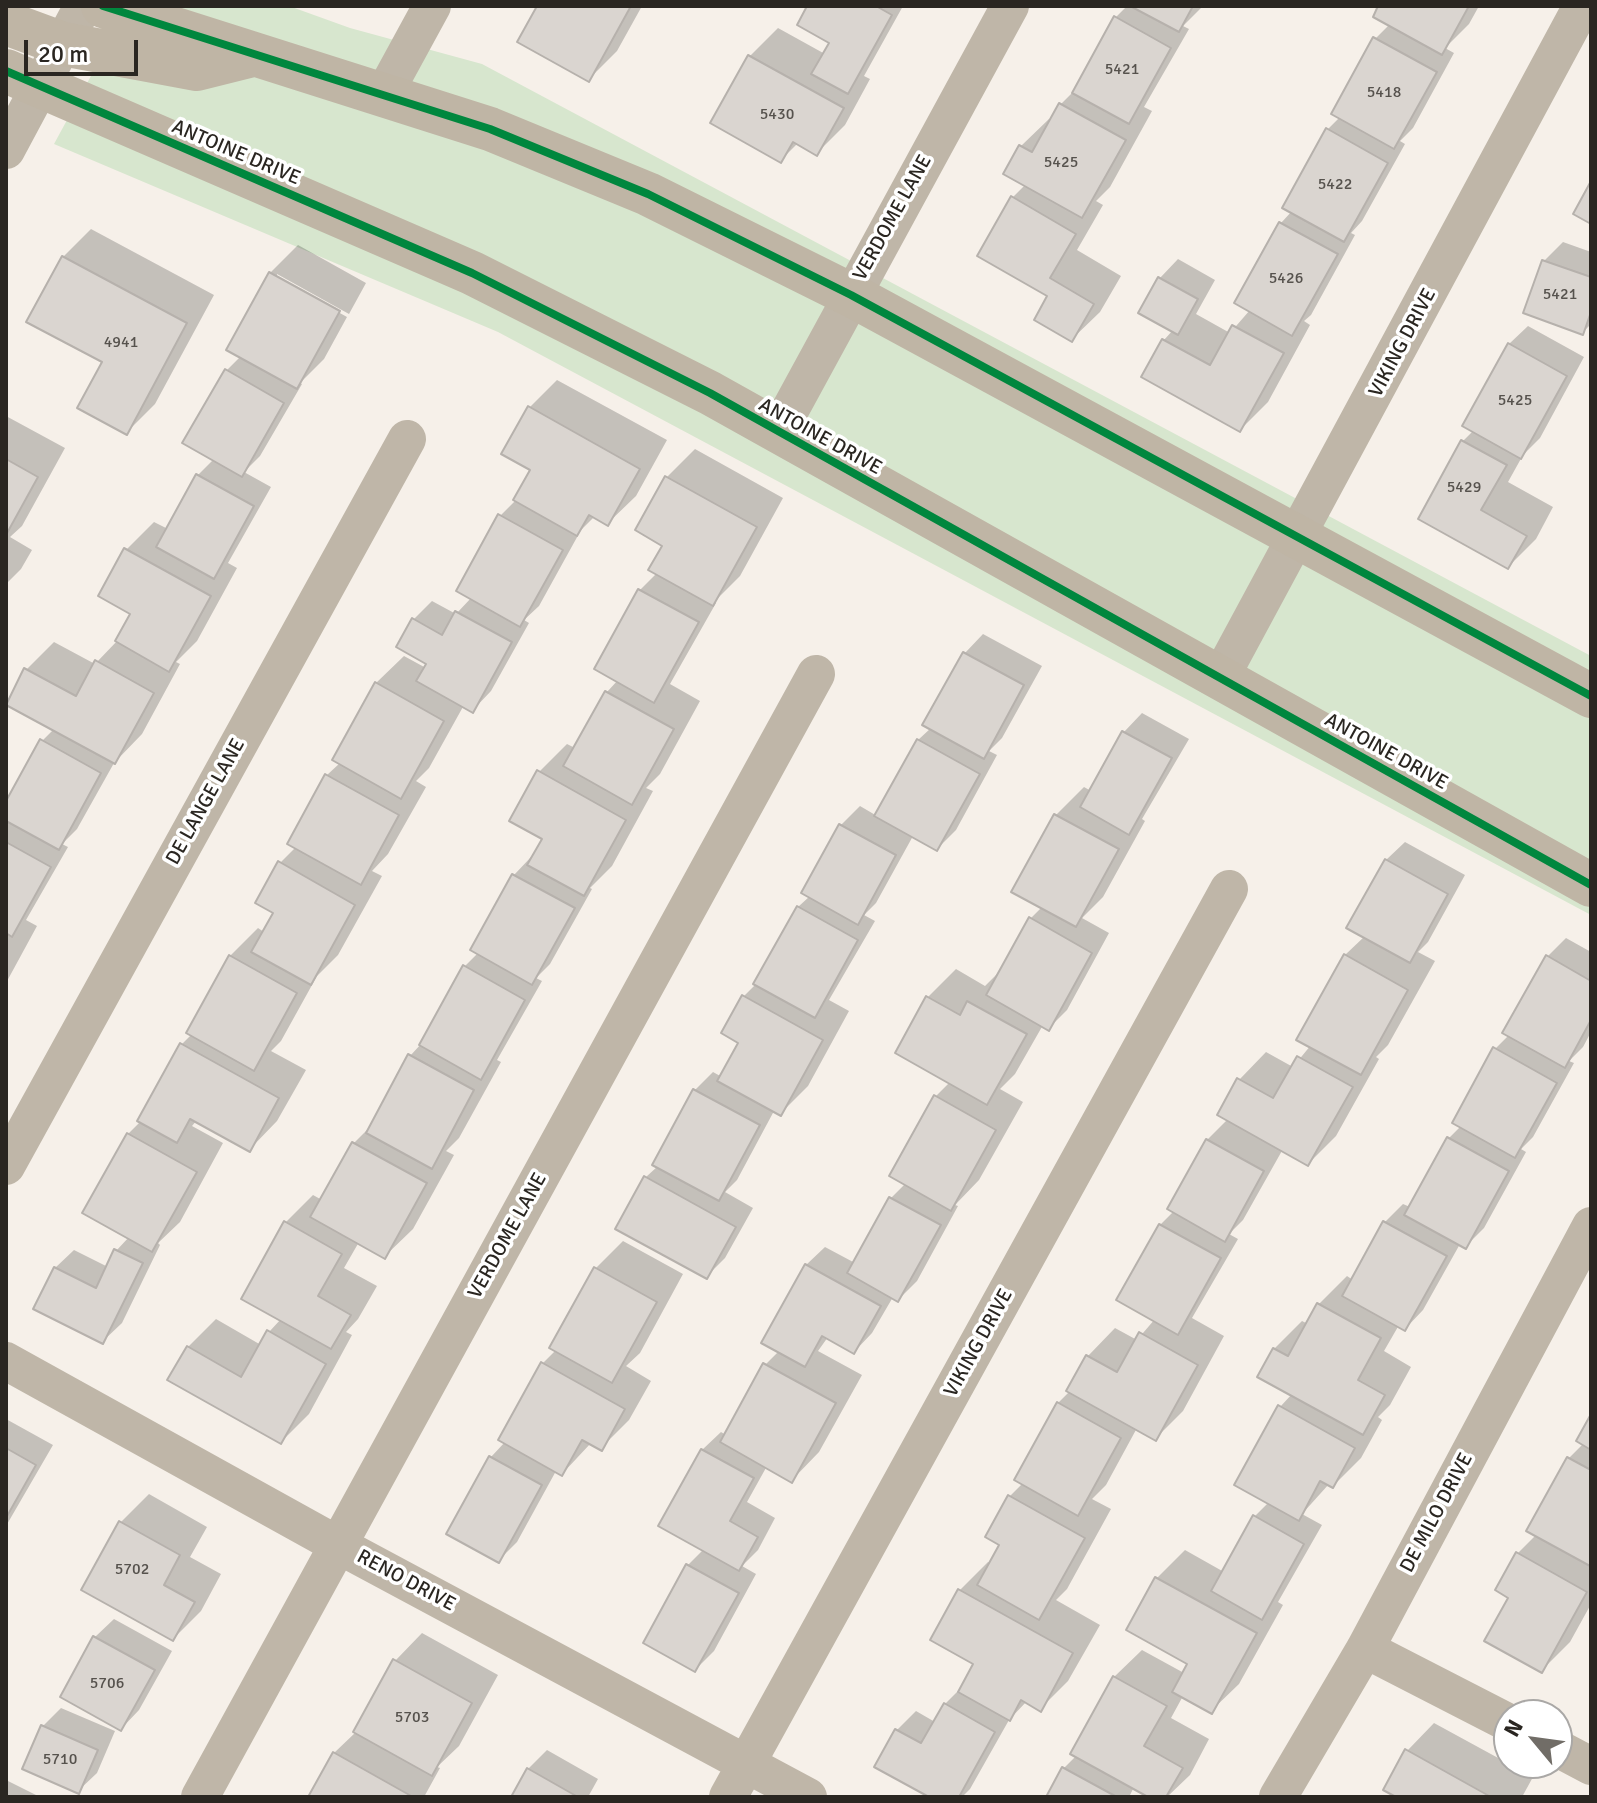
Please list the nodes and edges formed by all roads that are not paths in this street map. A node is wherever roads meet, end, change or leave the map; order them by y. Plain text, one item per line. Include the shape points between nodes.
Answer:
1 (83, 6) edge
2 (103, 6) edge
3 (432, 6) edge
4 (1010, 6) edge
5 (1582, 6) edge
6 (6, 23) edge
7 (63, 44) junction
8 (253, 55) junction
9 (23, 78) edge
10 (384, 94) junction
11 (6, 150) edge
12 (851, 295) junction
13 (778, 432) junction
14 (407, 439) dead end
15 (1299, 537) junction
16 (816, 674) dead end
17 (1220, 678) junction
18 (1591, 696) edge
19 (1591, 885) edge
20 (1229, 889) dead end
21 (6, 1166) edge
22 (1591, 1226) edge
23 (6, 1361) edge
24 (338, 1545) junction
25 (1365, 1649) junction
26 (1493, 1715) edge
27 (1573, 1756) edge
28 (747, 1763) junction
29 (1591, 1766) edge
30 (200, 1797) edge
31 (728, 1797) edge
32 (808, 1797) edge
33 (1278, 1797) edge

1 - 7 street
2 - 8 main road
3 - 10 street
4 - 12 street, VERDOME LANE
5 - 15 street, VIKING DRIVE
6 - 7 main road
7 - 8 main road via 197,69
7 - 9 street
8 - 10 main road
9 - 11 street
9 - 13 main road, ANTOINE DRIVE via 472,273
10 - 12 main road via 490,129 648,194
12 - 13 street, VERDOME LANE
12 - 15 main road
13 - 17 main road, ANTOINE DRIVE
14 - 21 street, DE LANGE LANE
15 - 17 street, VIKING DRIVE
15 - 18 main road
16 - 24 street, VERDOME LANE
17 - 19 main road, ANTOINE DRIVE
20 - 28 street, VIKING DRIVE
22 - 25 street, DE MILO DRIVE
23 - 24 street, RENO DRIVE
24 - 28 street, RENO DRIVE
24 - 30 street, VERDOME LANE
25 - 26 street
25 - 33 street, DE MILO DRIVE
27 - 29 street
28 - 31 street, VIKING DRIVE
28 - 32 street, RENO DRIVE

